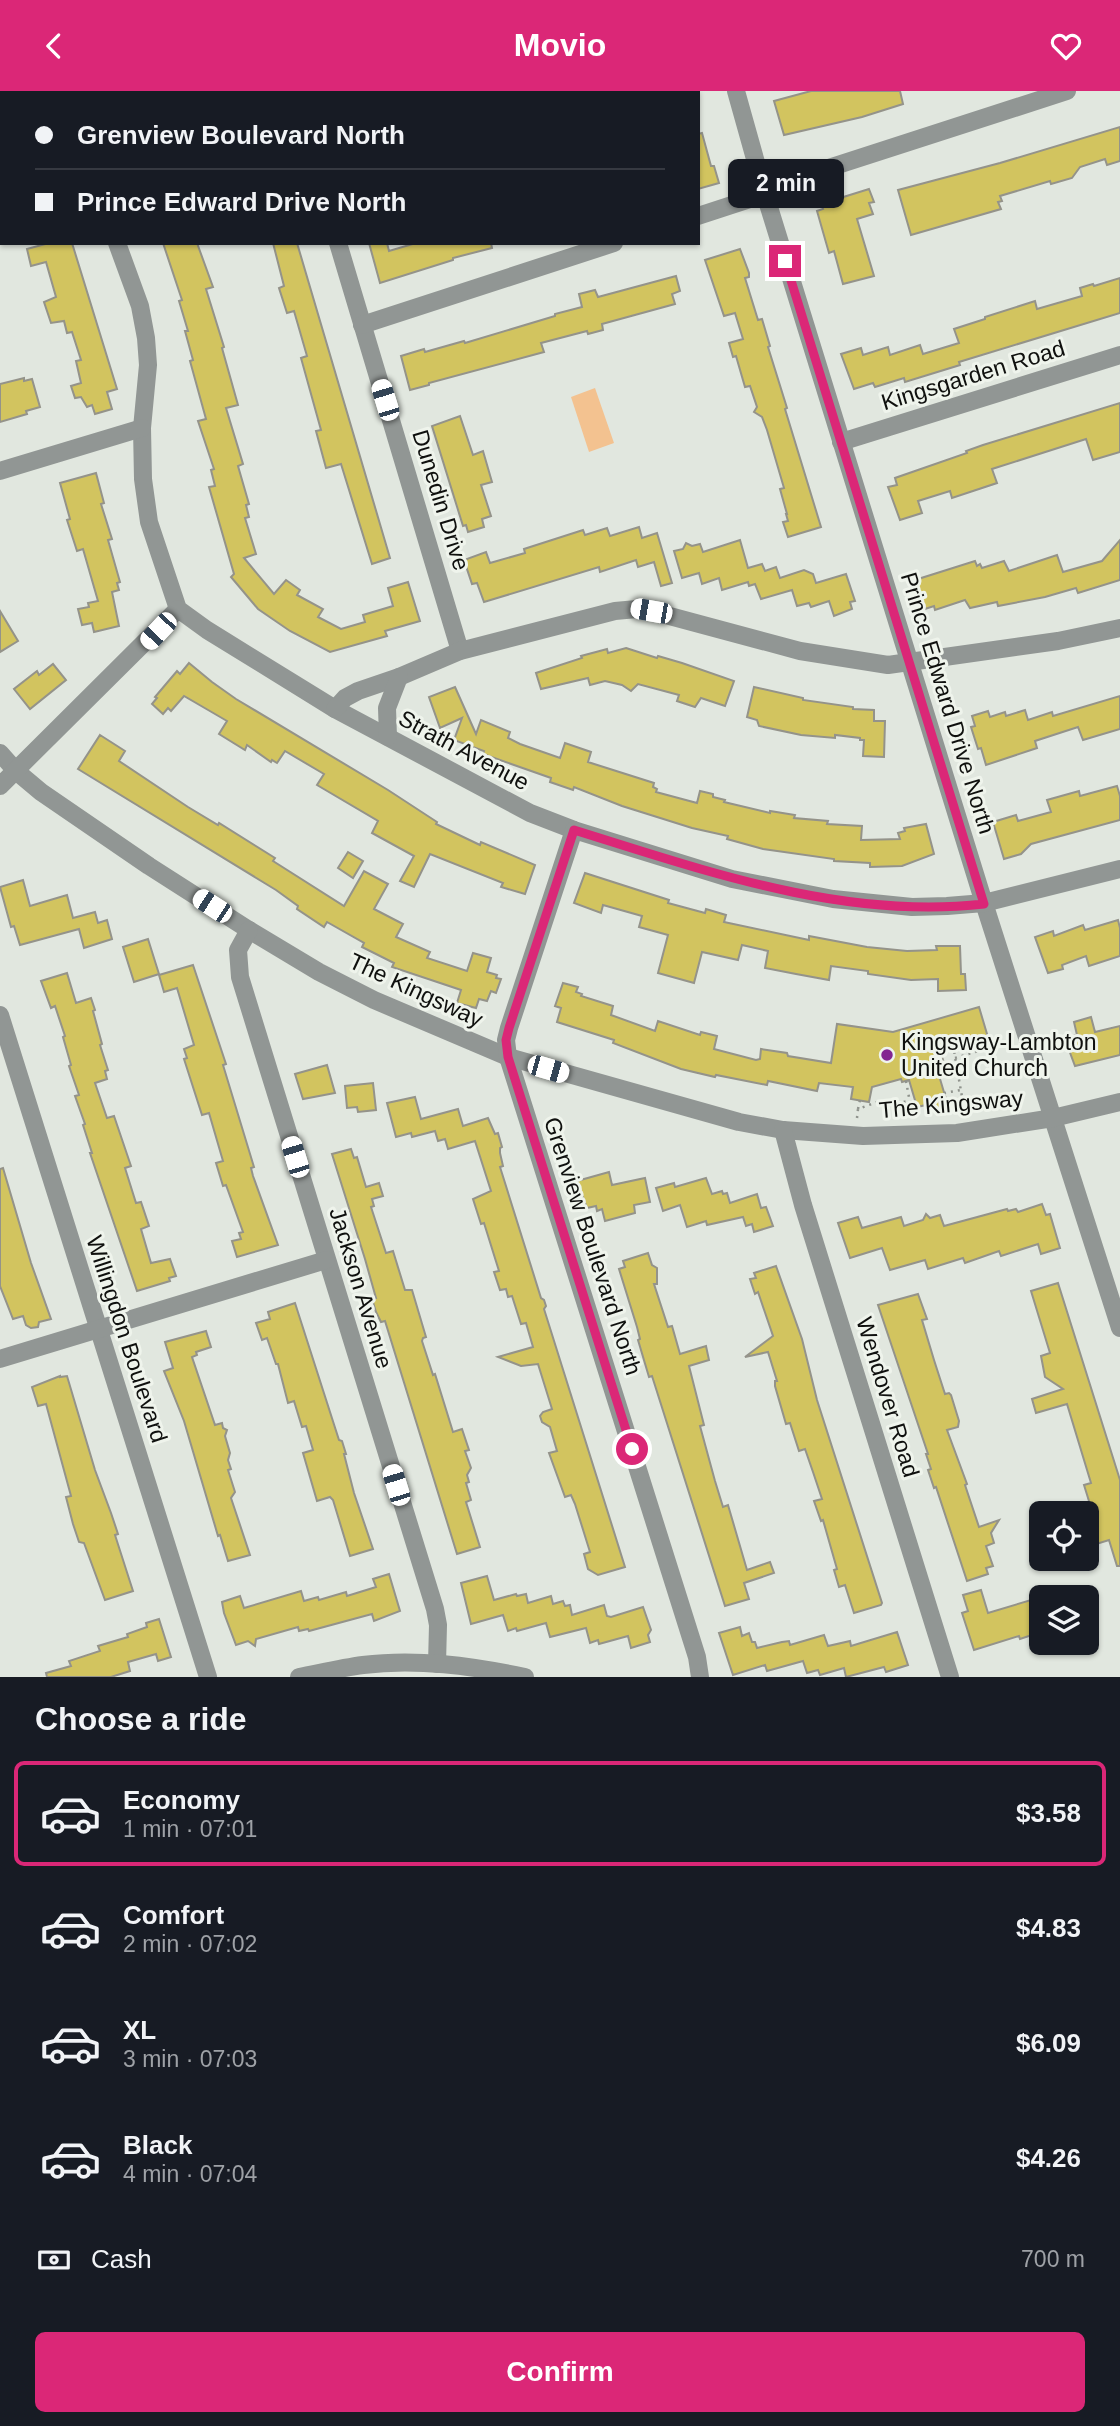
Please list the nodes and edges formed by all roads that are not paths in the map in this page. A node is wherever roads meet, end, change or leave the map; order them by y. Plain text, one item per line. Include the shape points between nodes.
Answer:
1 (736, 91) edge
2 (1067, 91) edge
3 (764, 191) junction
4 (700, 215) edge
5 (118, 245) edge
6 (339, 245) edge
7 (608, 245) edge
8 (362, 325) junction
9 (1120, 355) edge
10 (142, 428) junction
11 (841, 442) junction
12 (0, 471) edge
13 (178, 609) junction
14 (1120, 628) edge
15 (460, 650) junction
16 (909, 663) junction
17 (398, 677) junction
18 (335, 709) junction
19 (388, 737) junction
20 (0, 753) edge
21 (16, 771) junction
22 (0, 786) edge
23 (574, 830) junction
24 (1120, 869) edge
25 (984, 904) junction
26 (249, 930) junction
27 (0, 1015) edge
28 (508, 1057) junction
29 (1120, 1102) edge
30 (1054, 1118) junction
31 (783, 1130) junction
32 (326, 1260) junction
33 (1120, 1328) edge
34 (98, 1330) junction
35 (0, 1359) edge
36 (437, 1664) junction
37 (498, 1674) edge
38 (208, 1677) edge
39 (299, 1677) edge
40 (525, 1677) edge
41 (700, 1677) edge
42 (950, 1677) edge

1 - 3 street, Prince Edward Drive North
2 - 3 street
3 - 4 street
3 - 11 street, Prince Edward Drive North
5 - 10 street via 146,338
6 - 8 street, Dunedin Drive
7 - 8 street
8 - 15 street, Dunedin Drive
9 - 11 street, Kingsgarden Road
10 - 12 street
10 - 13 street via 149,522
11 - 16 street, Prince Edward Drive North
13 - 18 street, Strath Avenue
13 - 21 street
14 - 16 street
15 - 16 street via 637,609 800,651 888,665
15 - 17 street
16 - 25 street, Prince Edward Drive North
17 - 18 street via 358,691
17 - 19 street via 387,708
18 - 19 street, Strath Avenue
19 - 23 street, Strath Avenue via 530,813
20 - 21 street, The Kingsway
21 - 22 street
21 - 26 street, The Kingsway via 138,859
23 - 25 street, Strath Avenue via 732,879 833,899 912,907
23 - 28 street, Grenview Boulevard North via 509,1028
24 - 25 street, Strath Avenue
25 - 30 street, Prince Edward Drive North
26 - 28 street, The Kingsway via 374,1000
26 - 32 street, Jackson Avenue via 238,950 240,977
27 - 34 street, Willingdon Boulevard
28 - 31 street, The Kingsway via 738,1122
28 - 41 street, Grenview Boulevard North
29 - 30 street, The Kingsway
30 - 31 street, The Kingsway via 930,1135
30 - 33 street, Prince Edward Drive North
31 - 42 street, Wendover Road
32 - 34 street
32 - 36 street, Jackson Avenue via 435,1609
34 - 35 street
34 - 38 street, Willingdon Boulevard
36 - 37 street
36 - 39 street via 363,1665
37 - 40 street

